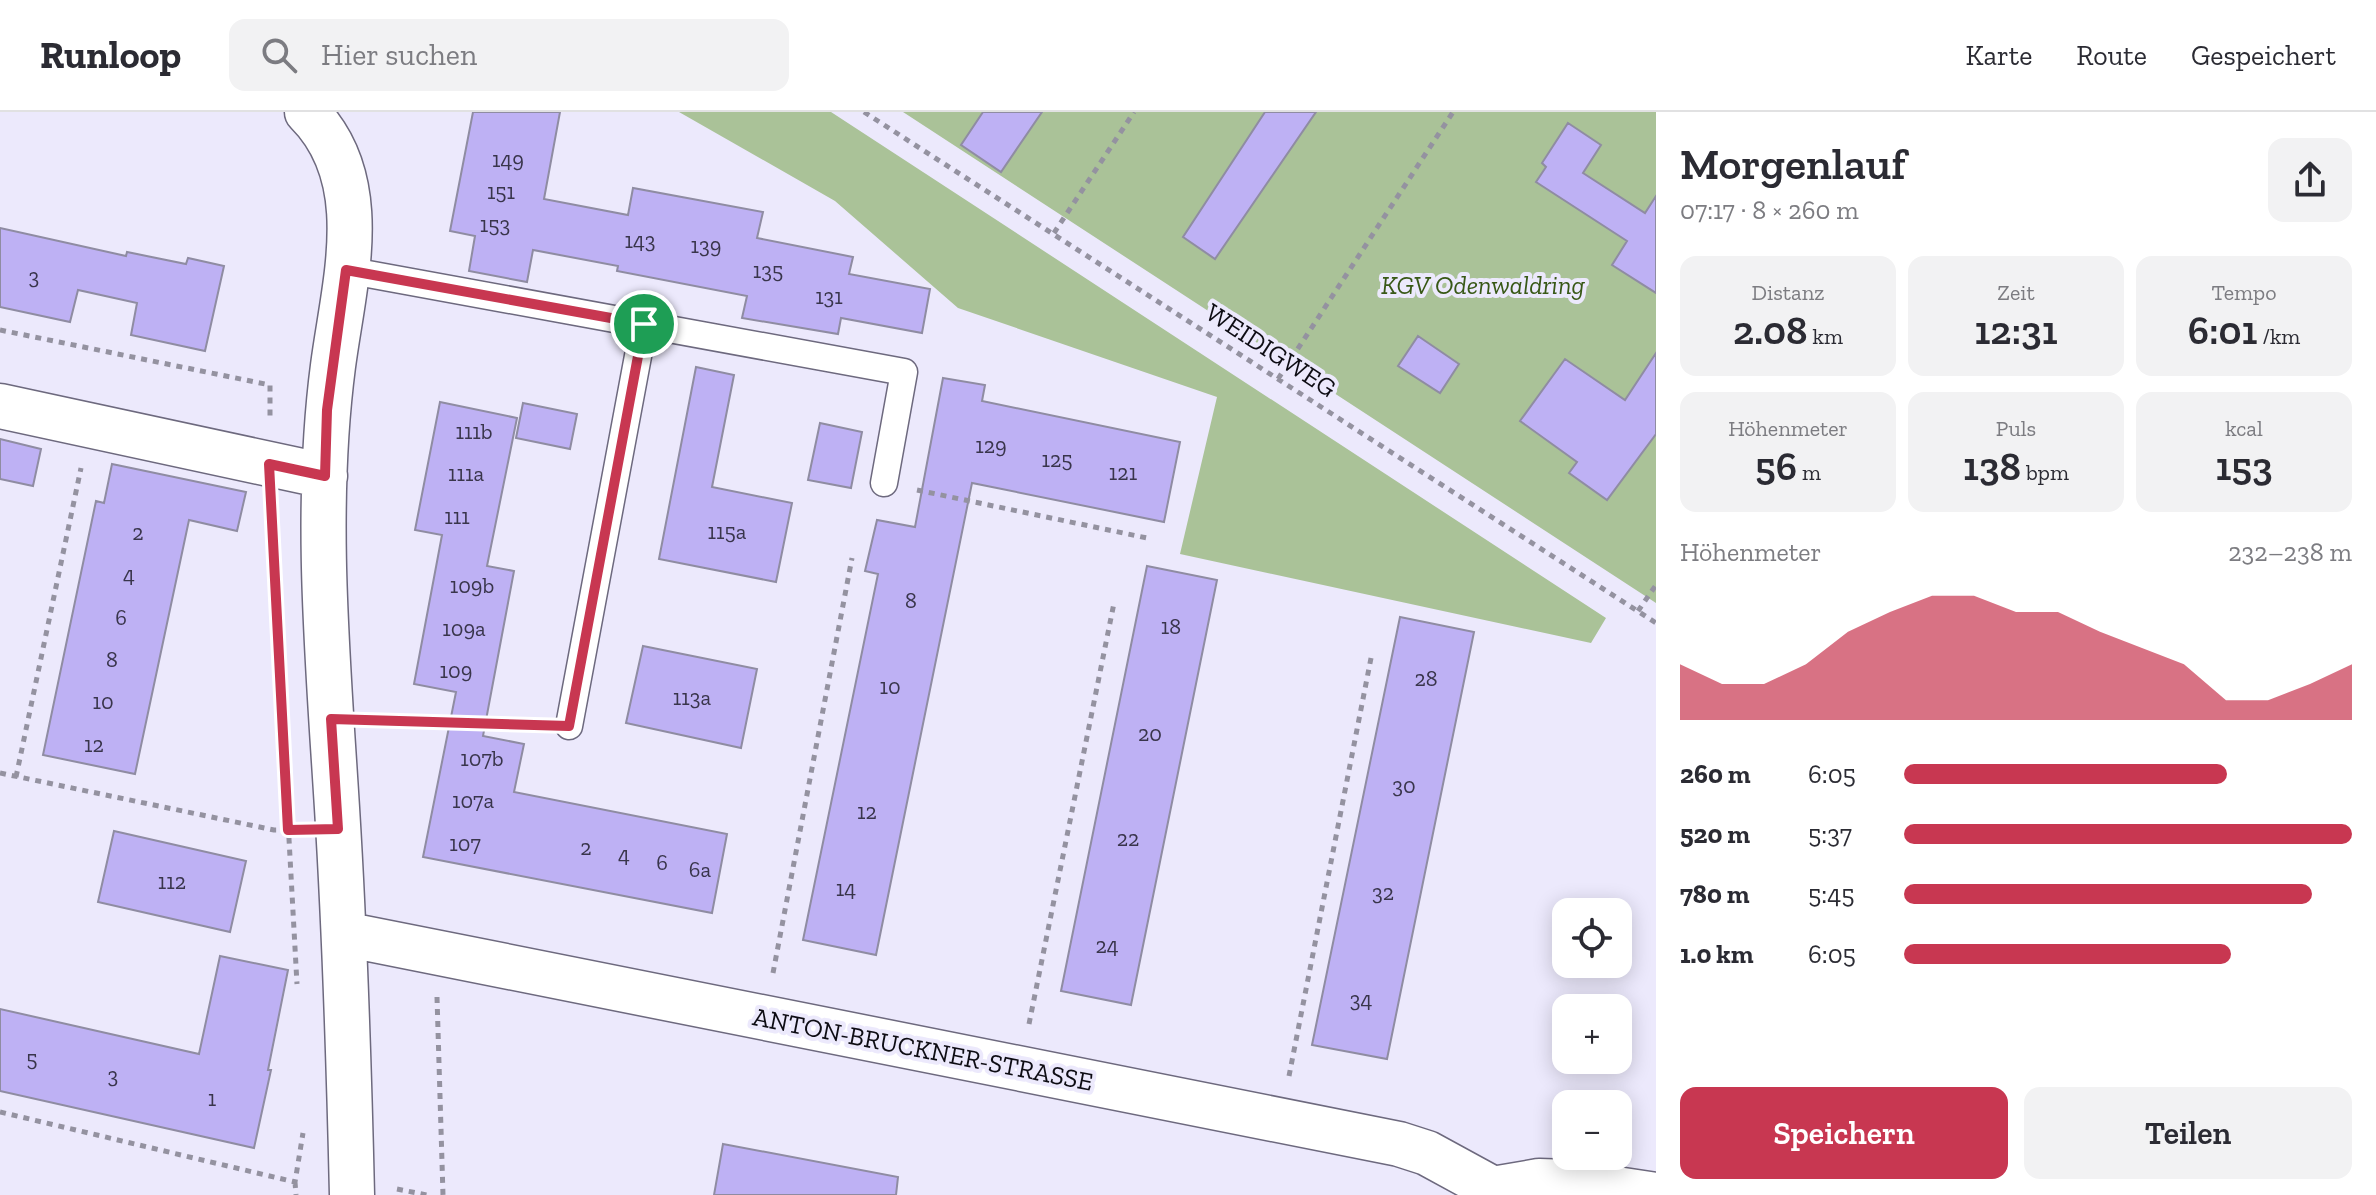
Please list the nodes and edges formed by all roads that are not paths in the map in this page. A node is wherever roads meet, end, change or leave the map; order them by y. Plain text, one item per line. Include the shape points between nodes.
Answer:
1 (307, 112) edge
2 (346, 270) junction
3 (644, 324) junction
4 (0, 406) edge
5 (325, 476) junction
6 (884, 483) road end
7 (569, 726) road end
8 (344, 934) junction
9 (1492, 1192) edge
10 (352, 1195) edge
11 (1656, 1195) edge

1 - 2 street via 329,140 345,175 350,216
2 - 3 lane
2 - 5 street via 327,410
3 - 6 lane via 904,372
3 - 7 lane
4 - 5 street
5 - 8 street via 331,719
8 - 9 street, ANTON-BRUCKNER-STRASSE via 1399,1144 1427,1153
8 - 10 street
9 - 11 street via 1539,1181

